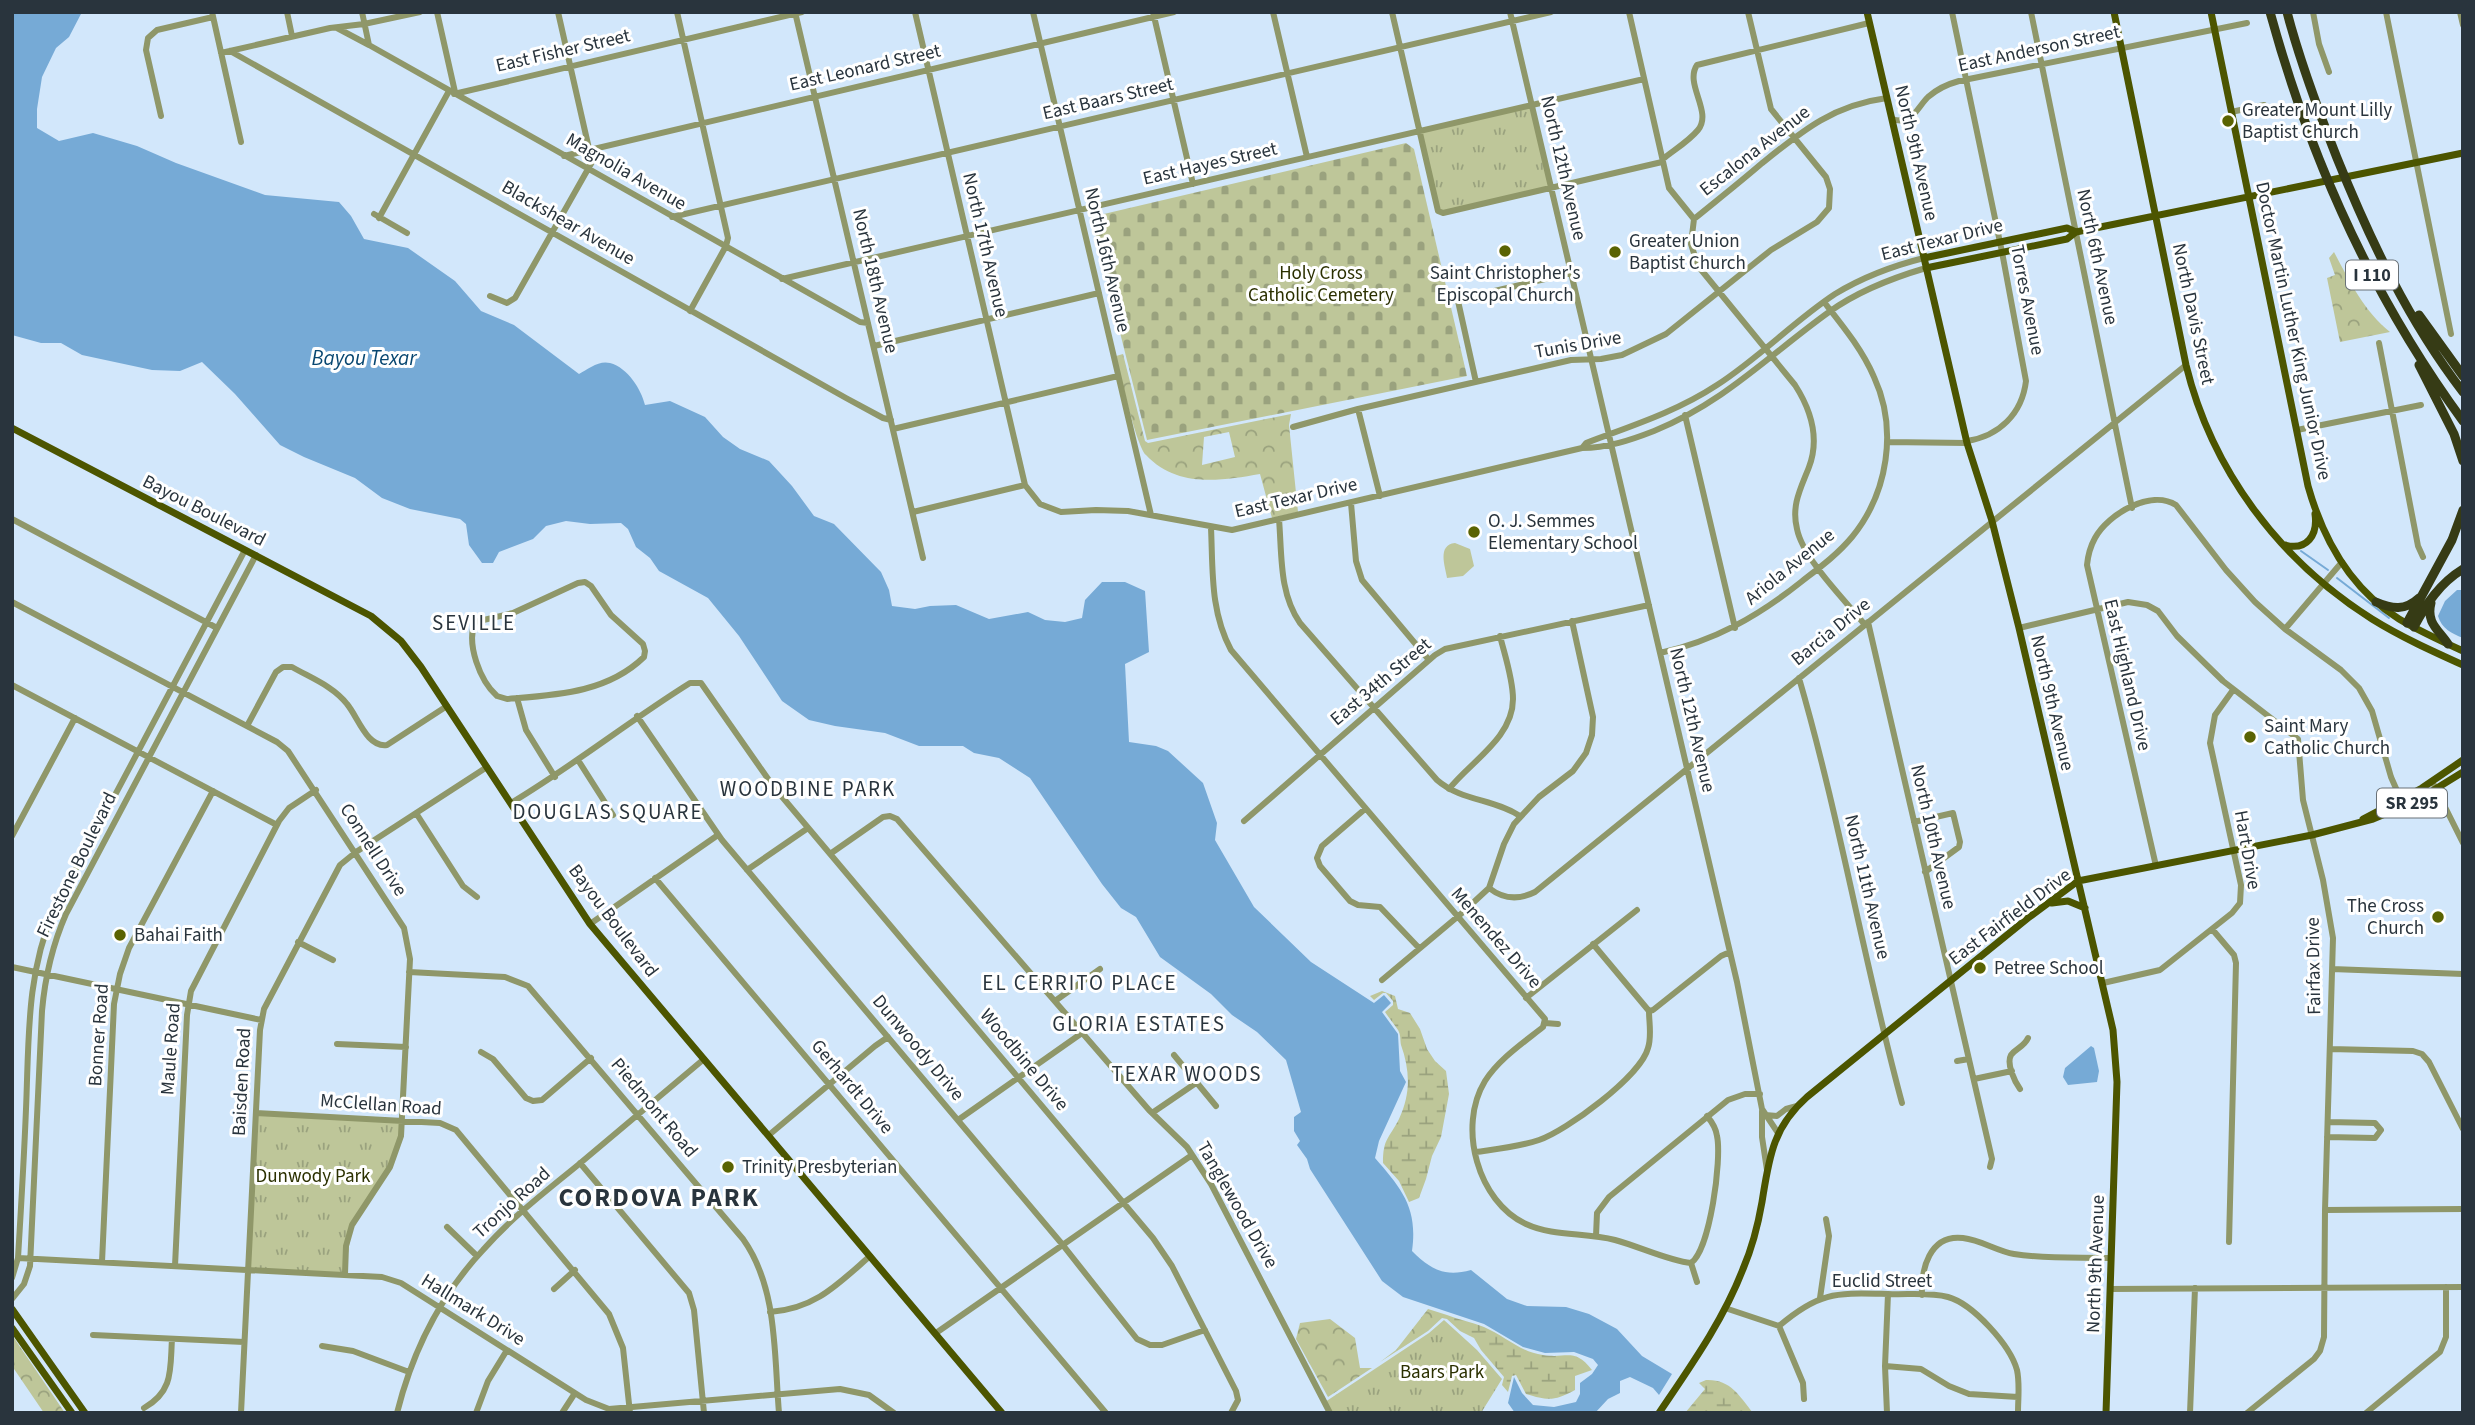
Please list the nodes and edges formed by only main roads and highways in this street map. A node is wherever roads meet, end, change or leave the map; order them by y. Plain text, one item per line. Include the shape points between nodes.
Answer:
1 (1867, 12) edge
2 (2114, 12) edge
3 (2210, 12) edge
4 (2270, 12) edge
5 (2287, 12) edge
6 (2463, 153) edge
7 (2249, 196) junction
8 (2156, 215) junction
9 (2076, 232) junction
10 (2376, 245) junction
11 (1924, 257) junction
12 (1926, 268) junction
13 (2415, 349) junction
14 (2463, 376) edge
15 (2463, 392) edge
16 (2463, 421) edge
17 (13, 431) edge
18 (2463, 461) edge
19 (2313, 503) junction
20 (2463, 510) edge
21 (2281, 543) junction
22 (2463, 569) edge
23 (2438, 590) junction
24 (2423, 594) junction
25 (2376, 602) junction
26 (2410, 625) junction
27 (2404, 637) junction
28 (2448, 644) junction
29 (2463, 651) edge
30 (2463, 665) edge
31 (2463, 760) edge
32 (2463, 772) edge
33 (2403, 803) junction
34 (2078, 881) junction
35 (2048, 904) junction
36 (2084, 908) junction
37 (12, 1309) edge
38 (12, 1328) edge
39 (72, 1413) edge
40 (85, 1413) edge
41 (1002, 1413) edge
42 (1659, 1413) edge
43 (2106, 1413) edge

1 - 11 main road, North 9th Avenue
2 - 8 main road, North Davis Street
3 - 7 main road, Doctor Martin Luther King Junior Drive
4 - 13 highway, I 110 via 2289,77 2354,242
5 - 10 highway, I 110 via 2337,159
6 - 7 main road, East Texar Drive
7 - 8 main road, East Texar Drive
7 - 19 main road, Doctor Martin Luther King Junior Drive
8 - 9 main road, East Texar Drive
8 - 21 main road, North Davis Street via 2200,412 2242,494
9 - 11 main road, East Texar Drive via 2067,228
9 - 12 main road, East Texar Drive via 2067,239
10 - 14 highway
10 - 15 highway, I 110 via 2413,316
11 - 12 main road, North 9th Avenue
12 - 34 main road, North 9th Avenue via 1967,442 2019,628
13 - 16 highway, I 110
13 - 18 highway
17 - 41 main road, Bayou Boulevard via 383,625 412,654 590,924
19 - 21 main road via 2315,530 2310,539 2296,547
19 - 25 main road, Doctor Martin Luther King Junior Drive via 2342,562
20 - 24 highway
21 - 27 main road, North Davis Street via 2324,584
22 - 23 highway
23 - 26 highway
23 - 28 highway via 2429,617
24 - 25 highway via 2398,608
24 - 26 highway
25 - 26 main road, Doctor Martin Luther King Junior Drive
26 - 27 main road
26 - 28 main road, Doctor Martin Luther King Junior Drive
27 - 30 main road, North Davis Street
28 - 29 main road, Doctor Martin Luther King Junior Drive
31 - 33 main road, East Fairfield Drive / SR 295
32 - 33 main road, East Fairfield Drive / SR 295 via 2437,790
33 - 34 main road, East Fairfield Drive / SR 295 via 2373,819 2312,835
34 - 35 main road, East Fairfield Drive
34 - 36 main road, North 9th Avenue
35 - 36 main road via 2068,901
35 - 42 main road, East Fairfield Drive via 1797,1106 1778,1133 1743,1271 1726,1308
36 - 43 main road, North 9th Avenue via 2113,1030 2117,1073
37 - 40 main road
38 - 39 main road

